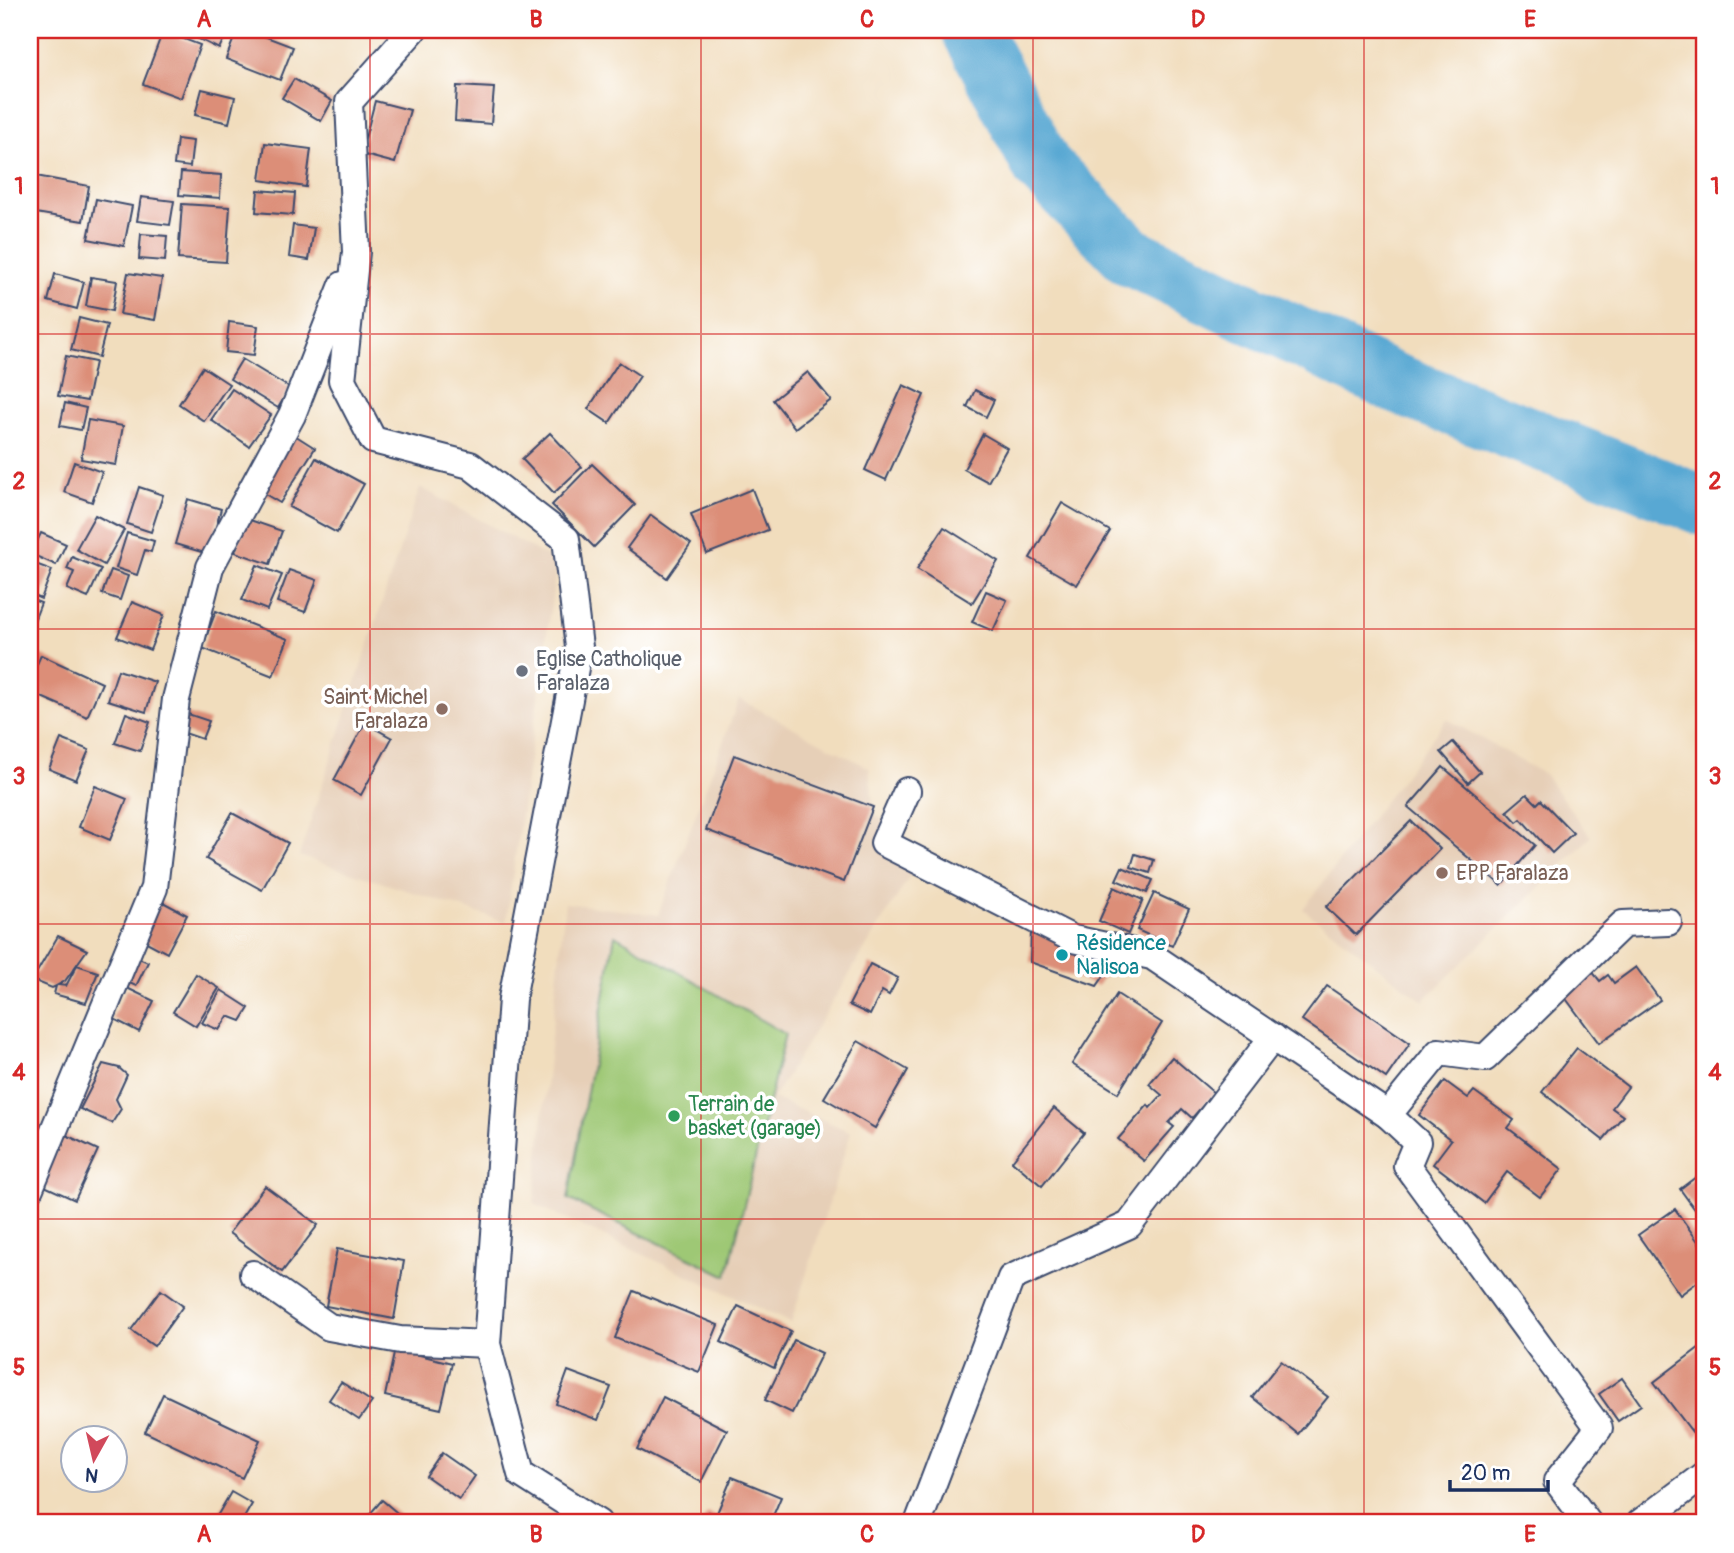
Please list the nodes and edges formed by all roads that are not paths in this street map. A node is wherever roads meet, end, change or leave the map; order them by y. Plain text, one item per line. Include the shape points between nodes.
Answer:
1 (413, 30) edge
2 (356, 252) junction
3 (907, 791) dead end
4 (1668, 922) dead end
5 (1273, 1037) junction
6 (1388, 1115) junction
7 (30, 1188) edge
8 (253, 1273) dead end
9 (487, 1344) junction
10 (1704, 1475) edge
11 (598, 1523) edge
12 (918, 1523) edge
13 (1588, 1523) edge
14 (1640, 1523) edge

1 - 2 street via 349,102
2 - 7 street via 292,415 210,567 176,699 155,888
2 - 9 street via 342,380 373,440 470,465 566,539 579,647 512,999
3 - 5 street via 884,844 1073,939 1152,956
4 - 6 street via 1623,924 1485,1058 1439,1052
5 - 6 street
5 - 12 street via 1129,1225 1011,1278
6 - 13 street via 1417,1142 1407,1167 1600,1428 1556,1481
8 - 9 street via 329,1327 400,1340
9 - 11 street via 521,1474
10 - 14 street

